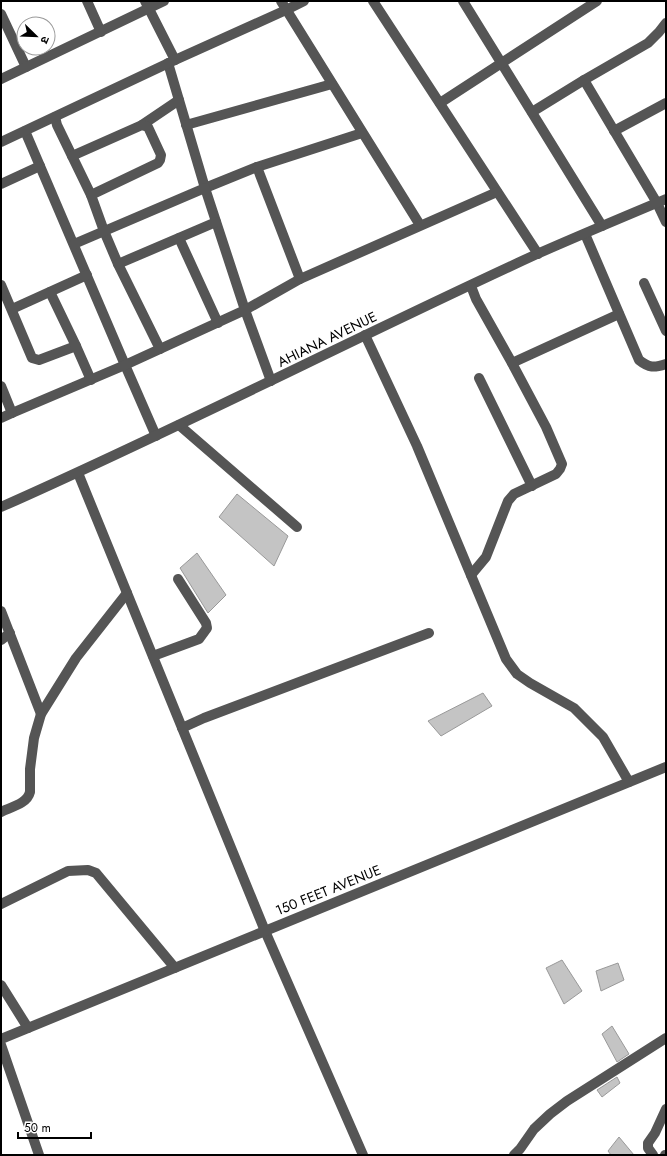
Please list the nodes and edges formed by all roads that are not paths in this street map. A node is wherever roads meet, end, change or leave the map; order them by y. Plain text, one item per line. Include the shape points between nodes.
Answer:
1 (87, 1) edge
2 (164, 1) edge
3 (281, 1) edge
4 (304, 1) edge
5 (373, 1) edge
6 (597, 1) edge
7 (468, 3) edge
8 (147, 5) edge
9 (286, 10) junction
10 (1, 14) edge
11 (666, 23) edge
12 (101, 32) junction
13 (172, 62) junction
14 (501, 63) junction
15 (26, 67) junction
16 (1, 79) edge
17 (584, 80) junction
18 (332, 84) junction
19 (179, 100) junction
20 (440, 103) junction
21 (666, 104) edge
22 (532, 112) junction
23 (55, 117) junction
24 (142, 125) junction
25 (186, 126) junction
26 (25, 131) junction
27 (614, 131) junction
28 (362, 133) junction
29 (1, 142) edge
30 (72, 156) junction
31 (40, 166) junction
32 (257, 167) junction
33 (1, 184) edge
34 (205, 188) junction
35 (498, 192) junction
36 (91, 196) junction
37 (662, 201) edge
38 (216, 222) junction
39 (666, 222) edge
40 (420, 225) junction
41 (602, 226) junction
42 (104, 231) junction
43 (584, 234) junction
44 (179, 238) junction
45 (74, 244) junction
46 (538, 254) junction
47 (118, 264) junction
48 (87, 275) junction
49 (300, 279) junction
50 (644, 283) dead end
51 (1, 284) edge
52 (471, 286) junction
53 (50, 292) junction
54 (12, 309) junction
55 (245, 310) junction
56 (619, 314) junction
57 (663, 316) edge
58 (218, 323) junction
59 (666, 331) edge
60 (365, 335) junction
61 (76, 346) junction
62 (160, 349) junction
63 (512, 363) junction
64 (666, 364) edge
65 (125, 365) junction
66 (479, 378) dead end
67 (91, 380) junction
68 (271, 381) junction
69 (1, 386) edge
70 (12, 413) junction
71 (1, 418) edge
72 (179, 425) junction
73 (156, 436) junction
74 (78, 473) junction
75 (532, 486) junction
76 (1, 507) edge
77 (296, 527) dead end
78 (471, 575) junction
79 (178, 580) dead end
80 (127, 593) junction
81 (1, 611) edge
82 (10, 633) junction
83 (430, 633) dead end
84 (1, 640) edge
85 (153, 656) junction
86 (41, 714) junction
87 (182, 728) junction
88 (666, 767) edge
89 (629, 782) junction
90 (1, 812) edge
91 (1, 904) edge
92 (265, 931) junction
93 (175, 968) junction
94 (1, 985) edge
95 (28, 1028) junction
96 (666, 1038) edge
97 (1, 1039) edge
98 (1, 1045) edge
99 (666, 1109) edge
100 (39, 1155) edge
101 (364, 1155) edge
102 (514, 1155) edge
103 (653, 1155) edge

1 - 12 street
2 - 8 street
3 - 9 street
4 - 9 street
5 - 20 street
6 - 14 street
7 - 14 street
8 - 12 street
8 - 13 street
9 - 13 street
9 - 18 street
10 - 15 street
11 - 17 street via 648,43
12 - 15 street
13 - 19 street
13 - 23 street
14 - 20 street
14 - 22 street
15 - 16 street
17 - 22 street
17 - 27 street
18 - 25 street
18 - 28 street
19 - 24 street
19 - 25 street
20 - 35 street
21 - 27 street
22 - 41 street
23 - 26 street
23 - 30 street
24 - 30 street
24 - 36 street via 148,127 161,155 158,163
25 - 34 street
26 - 29 street
26 - 31 street
27 - 37 street
28 - 32 street
28 - 40 street
30 - 36 street
31 - 33 street
31 - 45 street
32 - 34 street
32 - 49 street
34 - 38 street
34 - 42 street
35 - 40 street
35 - 46 street
36 - 42 street
37 - 39 street
37 - 41 street, AHIANA AVENUE
38 - 44 street
38 - 55 street
40 - 49 street
41 - 43 street, AHIANA AVENUE
42 - 45 street
42 - 47 street
43 - 46 street, AHIANA AVENUE
43 - 56 street
44 - 47 street
44 - 58 street
45 - 48 street
46 - 52 street, AHIANA AVENUE
47 - 62 street
48 - 53 street
48 - 65 street
49 - 55 street
50 - 57 street
51 - 54 street
52 - 60 street, AHIANA AVENUE
52 - 63 street
53 - 54 street
53 - 61 street
54 - 61 street via 32,358 39,360
55 - 58 street
55 - 68 street
56 - 63 street
56 - 64 street via 639,360 647,366 658,367
57 - 59 street
58 - 62 street
60 - 68 street, AHIANA AVENUE
60 - 78 street via 418,446
61 - 67 street
62 - 65 street
63 - 75 street via 546,427 562,464 556,474
65 - 67 street
65 - 73 street
66 - 75 street
67 - 70 street
68 - 72 street, AHIANA AVENUE
69 - 70 street
70 - 71 street
72 - 73 street, AHIANA AVENUE
72 - 77 street
73 - 74 street, AHIANA AVENUE
74 - 76 street, AHIANA AVENUE
74 - 80 street
75 - 78 street via 514,494 508,501 486,557
78 - 89 street via 506,659 517,674 574,708 604,737
79 - 85 street via 207,628 199,639
80 - 85 street
80 - 86 street via 76,658
81 - 82 street
82 - 84 street
82 - 86 street
83 - 87 street
85 - 87 street
86 - 90 street via 34,738 29,796 24,802
87 - 92 street
88 - 89 street, 150 FEET AVENUE
89 - 92 street, 150 FEET AVENUE
91 - 93 street via 68,871 88,870 96,873
92 - 93 street, 150 FEET AVENUE
92 - 101 street
93 - 95 street, 150 FEET AVENUE
94 - 95 street
95 - 97 street, 150 FEET AVENUE
96 - 102 street via 567,1100 534,1129
98 - 100 street
99 - 103 street via 648,1143

